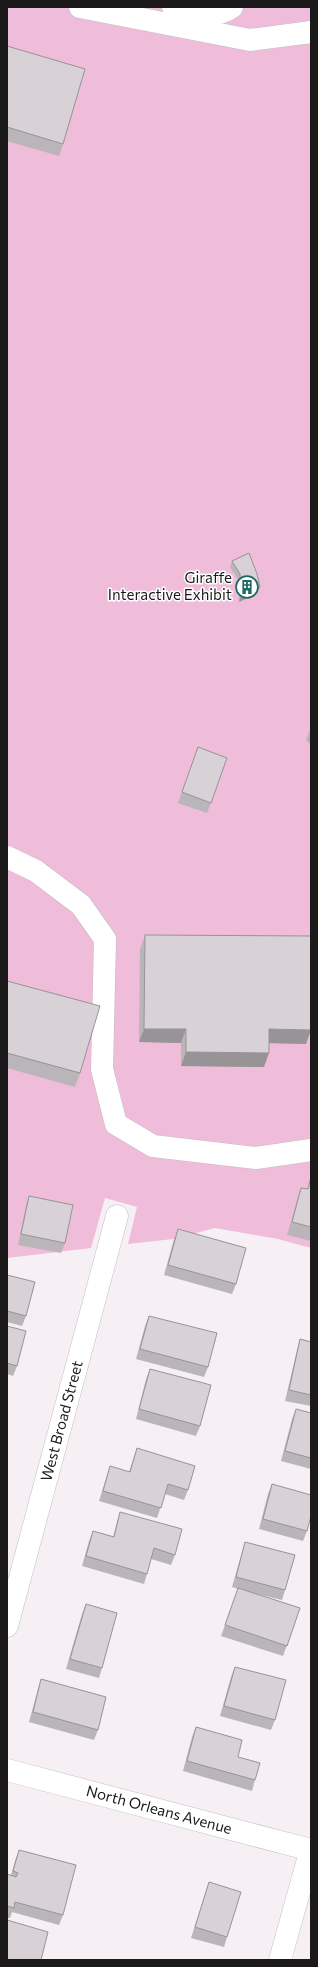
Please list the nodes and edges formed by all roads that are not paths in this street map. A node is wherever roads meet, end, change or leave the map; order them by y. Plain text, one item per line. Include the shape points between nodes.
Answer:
1 (80, 7) edge
2 (173, 7) edge
3 (232, 7) edge
4 (311, 32) edge
5 (7, 857) edge
6 (311, 1150) edge
7 (117, 1216) dead end
8 (7, 1626) edge
9 (7, 1770) edge
10 (311, 1850) edge
11 (280, 1960) edge

1 - 4 street via 250,40
2 - 3 street via 210,14 223,13
5 - 6 street via 36,871 81,905 105,939 102,1069 116,1124 153,1146 256,1158
7 - 8 street, West Broad Street
9 - 10 street, North Orleans Avenue
10 - 11 street

